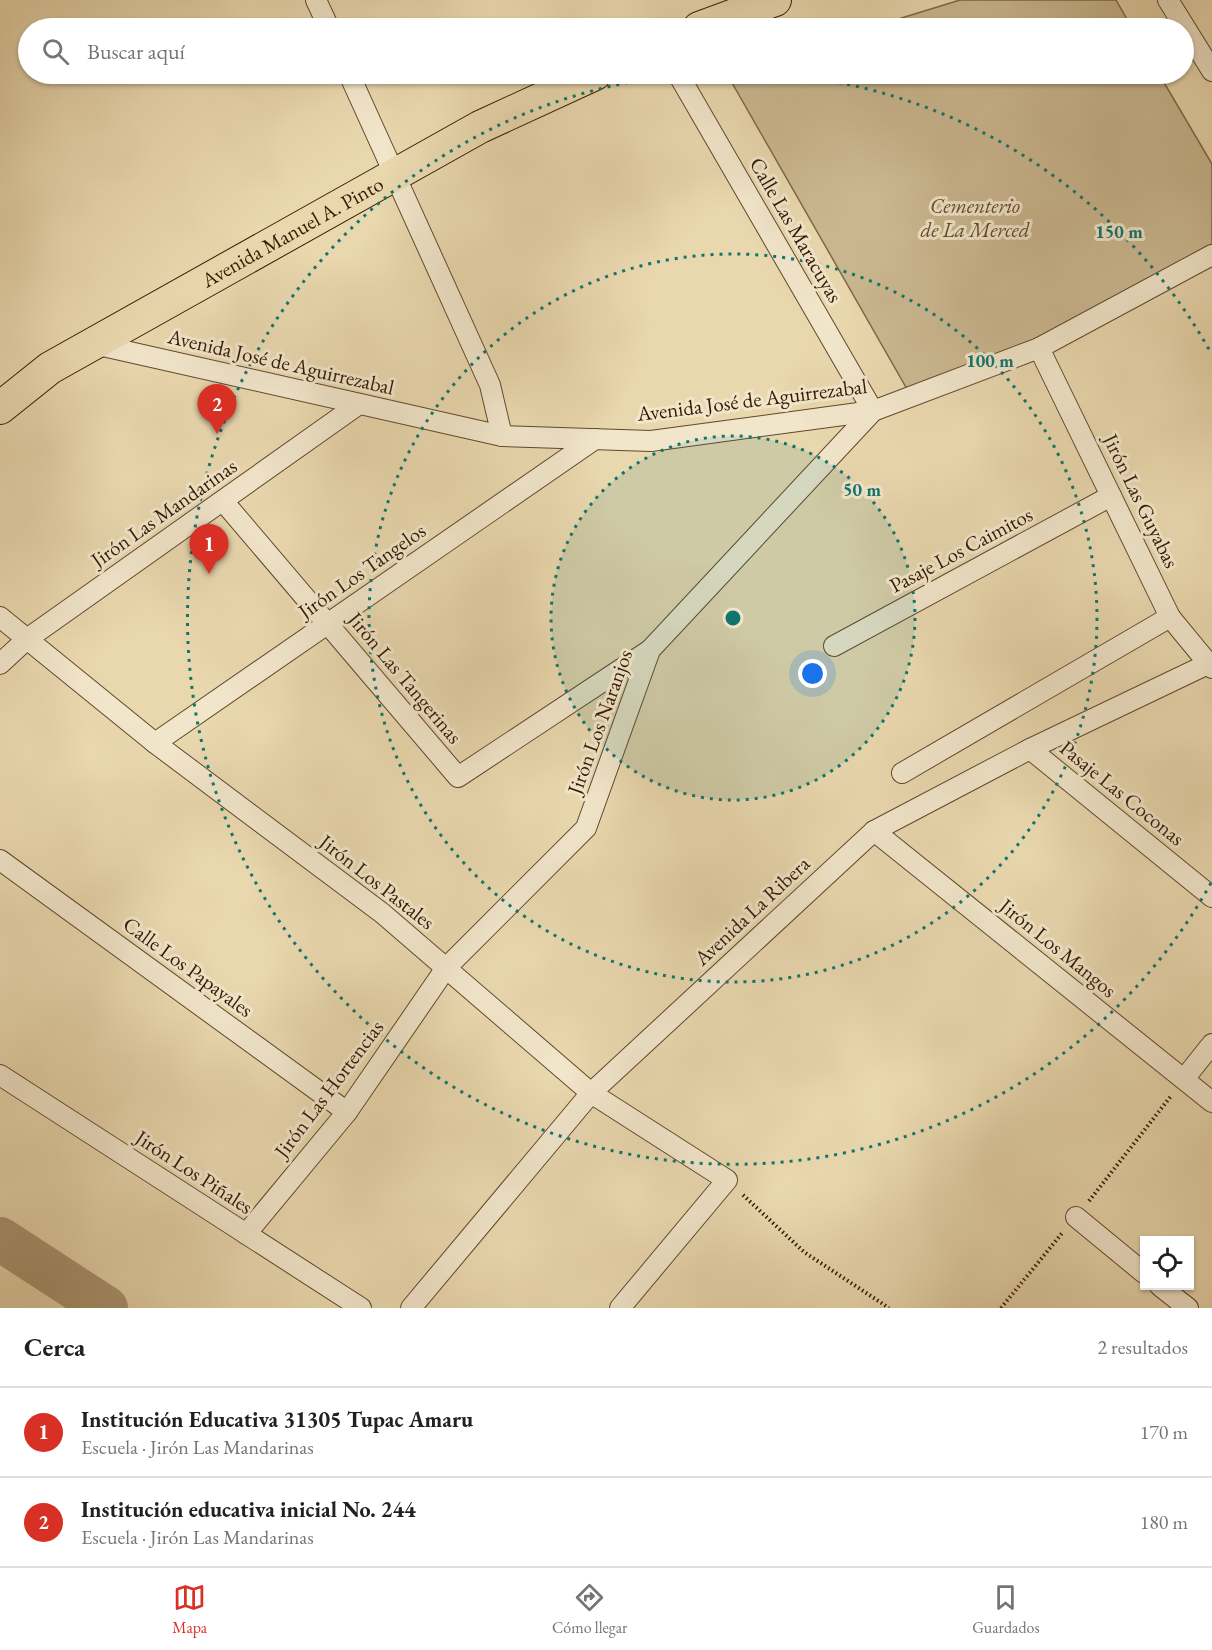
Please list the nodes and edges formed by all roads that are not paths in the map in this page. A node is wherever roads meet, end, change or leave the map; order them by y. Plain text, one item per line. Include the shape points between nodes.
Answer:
1 (316, 0) edge
2 (775, 0) edge
3 (1168, 0) edge
4 (324, 18) edge
5 (726, 18) edge
6 (1179, 18) edge
7 (1194, 42) edge
8 (1212, 71) edge
9 (353, 84) edge
10 (573, 84) edge
11 (684, 84) edge
12 (394, 175) junction
13 (1212, 255) edge
14 (94, 344) junction
15 (1039, 348) junction
16 (359, 404) junction
17 (0, 408) edge
18 (873, 411) junction
19 (502, 436) junction
20 (595, 439) junction
21 (1111, 496) junction
22 (223, 501) junction
23 (0, 617) edge
24 (1170, 617) junction
25 (328, 624) junction
26 (27, 639) junction
27 (834, 646) dead end
28 (650, 650) junction
29 (0, 664) edge
30 (1210, 665) edge
31 (155, 743) junction
32 (1030, 749) junction
33 (902, 773) dead end
34 (874, 831) junction
35 (0, 860) edge
36 (1212, 897) edge
37 (446, 968) junction
38 (1212, 1044) edge
39 (0, 1075) edge
40 (1184, 1079) junction
41 (591, 1094) junction
42 (1212, 1102) edge
43 (347, 1112) junction
44 (1076, 1217) road end
45 (246, 1234) junction
46 (1140, 1270) edge
47 (1165, 1290) edge
48 (362, 1308) edge
49 (411, 1308) edge
50 (620, 1308) edge
51 (1188, 1308) edge

1 - 4 street
2 - 5 highway
3 - 6 street
7 - 8 street
9 - 12 street
10 - 12 highway, Avenida Manuel A. Pinto via 480,127
11 - 18 street, Calle Las Maracuyas
12 - 14 highway, Avenida Manuel A. Pinto
12 - 19 street via 490,385
13 - 15 street, Avenida José de Aguirrezabal
14 - 16 street, Avenida José de Aguirrezabal
14 - 17 highway, Avenida Manuel A. Pinto via 50,368
15 - 18 street, Avenida José de Aguirrezabal
15 - 21 street, Jirón Las Guyabas
16 - 19 street, Avenida José de Aguirrezabal
16 - 22 street, Jirón Las Mandarinas
18 - 20 street, Avenida José de Aguirrezabal via 651,441
18 - 28 street, Jirón Los Naranjos
19 - 20 street, Avenida José de Aguirrezabal
20 - 25 street, Jirón Los Tangelos
21 - 24 street, Jirón Las Guyabas
21 - 27 street, Pasaje Los Caimitos
22 - 25 street, Jirón Las Tangerinas
22 - 26 street, Jirón Las Mandarinas
23 - 26 street, Jirón Los Pastales
24 - 30 street, Jirón Las Guyabas
24 - 33 street
25 - 28 street, Jirón Las Tangerinas via 458,777
25 - 31 street, Jirón Los Tangelos
26 - 29 street, Jirón Las Mandarinas
26 - 31 street, Jirón Los Pastales
28 - 37 street, Jirón Los Naranjos via 586,828
30 - 32 street, Avenida La Ribera
31 - 37 street, Jirón Los Pastales via 382,913
32 - 34 street, Avenida La Ribera
32 - 36 street, Pasaje Las Coconas
34 - 40 street, Jirón Los Mangos
34 - 41 street, Avenida La Ribera
35 - 43 street, Calle Los Papayales
37 - 41 street, Jirón Los Pastales
37 - 43 street, Jirón Las Hortencias
38 - 40 street
39 - 45 street, Jirón Los Piñales
40 - 42 street, Jirón Los Mangos
41 - 49 street, Avenida La Ribera
41 - 50 street, Jirón Los Pastales via 727,1180
43 - 45 street, Jirón Las Hortencias
44 - 46 street
45 - 48 street, Jirón Los Piñales
47 - 51 street

